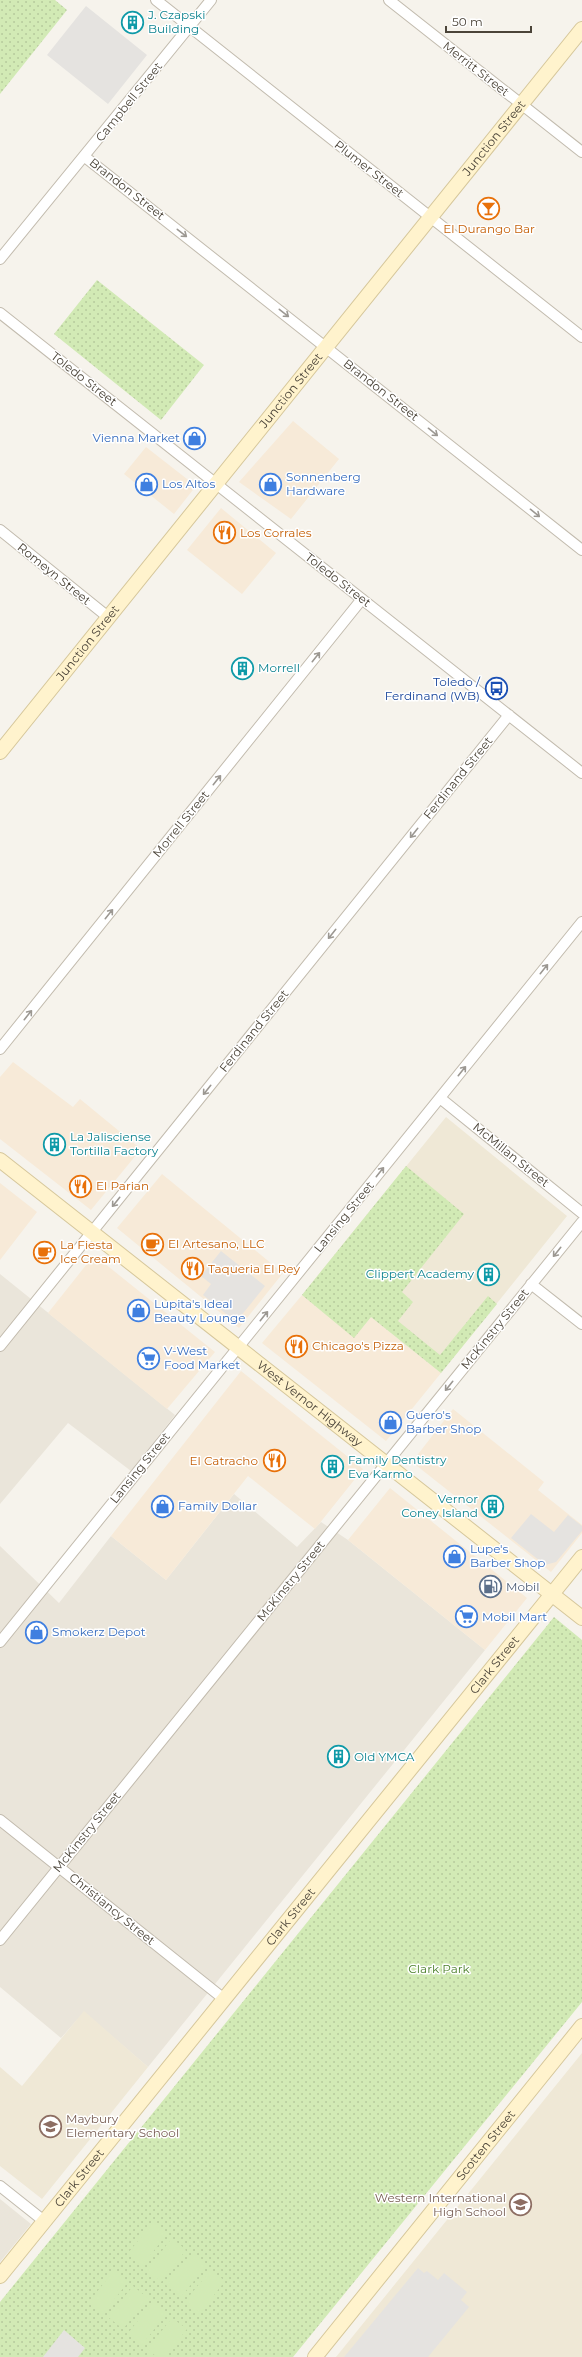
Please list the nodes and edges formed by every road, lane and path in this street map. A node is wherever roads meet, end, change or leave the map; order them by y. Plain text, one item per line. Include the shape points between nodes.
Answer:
1 (156, 0) edge
2 (211, 0) edge
3 (389, 0) edge
4 (190, 26) junction
5 (582, 29) edge
6 (521, 104) junction
7 (582, 152) edge
8 (85, 157) junction
9 (431, 217) junction
10 (0, 259) edge
11 (0, 313) edge
12 (582, 337) edge
13 (326, 346) junction
14 (216, 484) junction
15 (0, 530) edge
16 (582, 550) edge
17 (362, 599) junction
18 (108, 617) junction
19 (509, 715) junction
20 (1, 747) edge
21 (582, 773) edge
22 (582, 922) edge
23 (2, 1047) edge
24 (440, 1098) junction
25 (0, 1160) edge
26 (582, 1213) edge
27 (582, 1222) edge
28 (92, 1232) junction
29 (532, 1284) junction
30 (582, 1324) edge
31 (0, 1346) edge
32 (239, 1347) junction
33 (387, 1462) junction
34 (582, 1557) edge
35 (552, 1594) junction
36 (582, 1618) edge
37 (0, 1642) edge
38 (0, 1820) edge
39 (59, 1867) junction
40 (0, 1940) edge
41 (224, 1999) junction
42 (582, 2026) edge
43 (0, 2186) edge
44 (44, 2221) junction
45 (0, 2276) edge
46 (315, 2357) edge

1 - 4 street, Plumer Street
2 - 4 street, Campbell Street
3 - 6 street, Merritt Street
4 - 8 street, Campbell Street
4 - 9 street, Plumer Street
5 - 6 street, Junction Street
6 - 7 street, Merritt Street
6 - 9 street, Junction Street
8 - 10 street, Campbell Street
8 -> 13 street, Brandon Street
9 - 12 street, Plumer Street
9 - 13 street, Junction Street
11 - 14 street, Toledo Street
13 - 14 street, Junction Street
13 -> 16 street, Brandon Street
14 - 17 street, Toledo Street
14 - 18 street, Junction Street
15 - 18 street, Romeyn Street
17 - 19 street, Toledo Street
23 -> 17 street, Morrell Street
18 - 20 street, Junction Street
19 - 21 street, Toledo Street
19 -> 28 street, Ferdinand Street
24 -> 22 street, Lansing Street
24 - 26 street, McMillan Street
32 -> 24 street, Lansing Street
25 - 28 street, West Vernor Highway
27 -> 29 street, McKinstry Street
28 - 31 street, Ferdinand Street
28 - 32 street, West Vernor Highway
29 - 30 street
29 -> 33 street, McKinstry Street
32 - 33 street, West Vernor Highway
32 - 37 street, Lansing Street
33 - 35 street, West Vernor Highway
33 - 39 street, McKinstry Street
34 - 35 street, Clark Street
35 - 36 street, West Vernor Highway
35 - 41 street, Clark Street
38 - 39 street, Christiancy Street
39 - 40 street, McKinstry Street
39 - 41 street, Christiancy Street
41 - 44 street, Clark Street
42 - 46 street, Scotten Street
43 - 44 street
44 - 45 street, Clark Street

